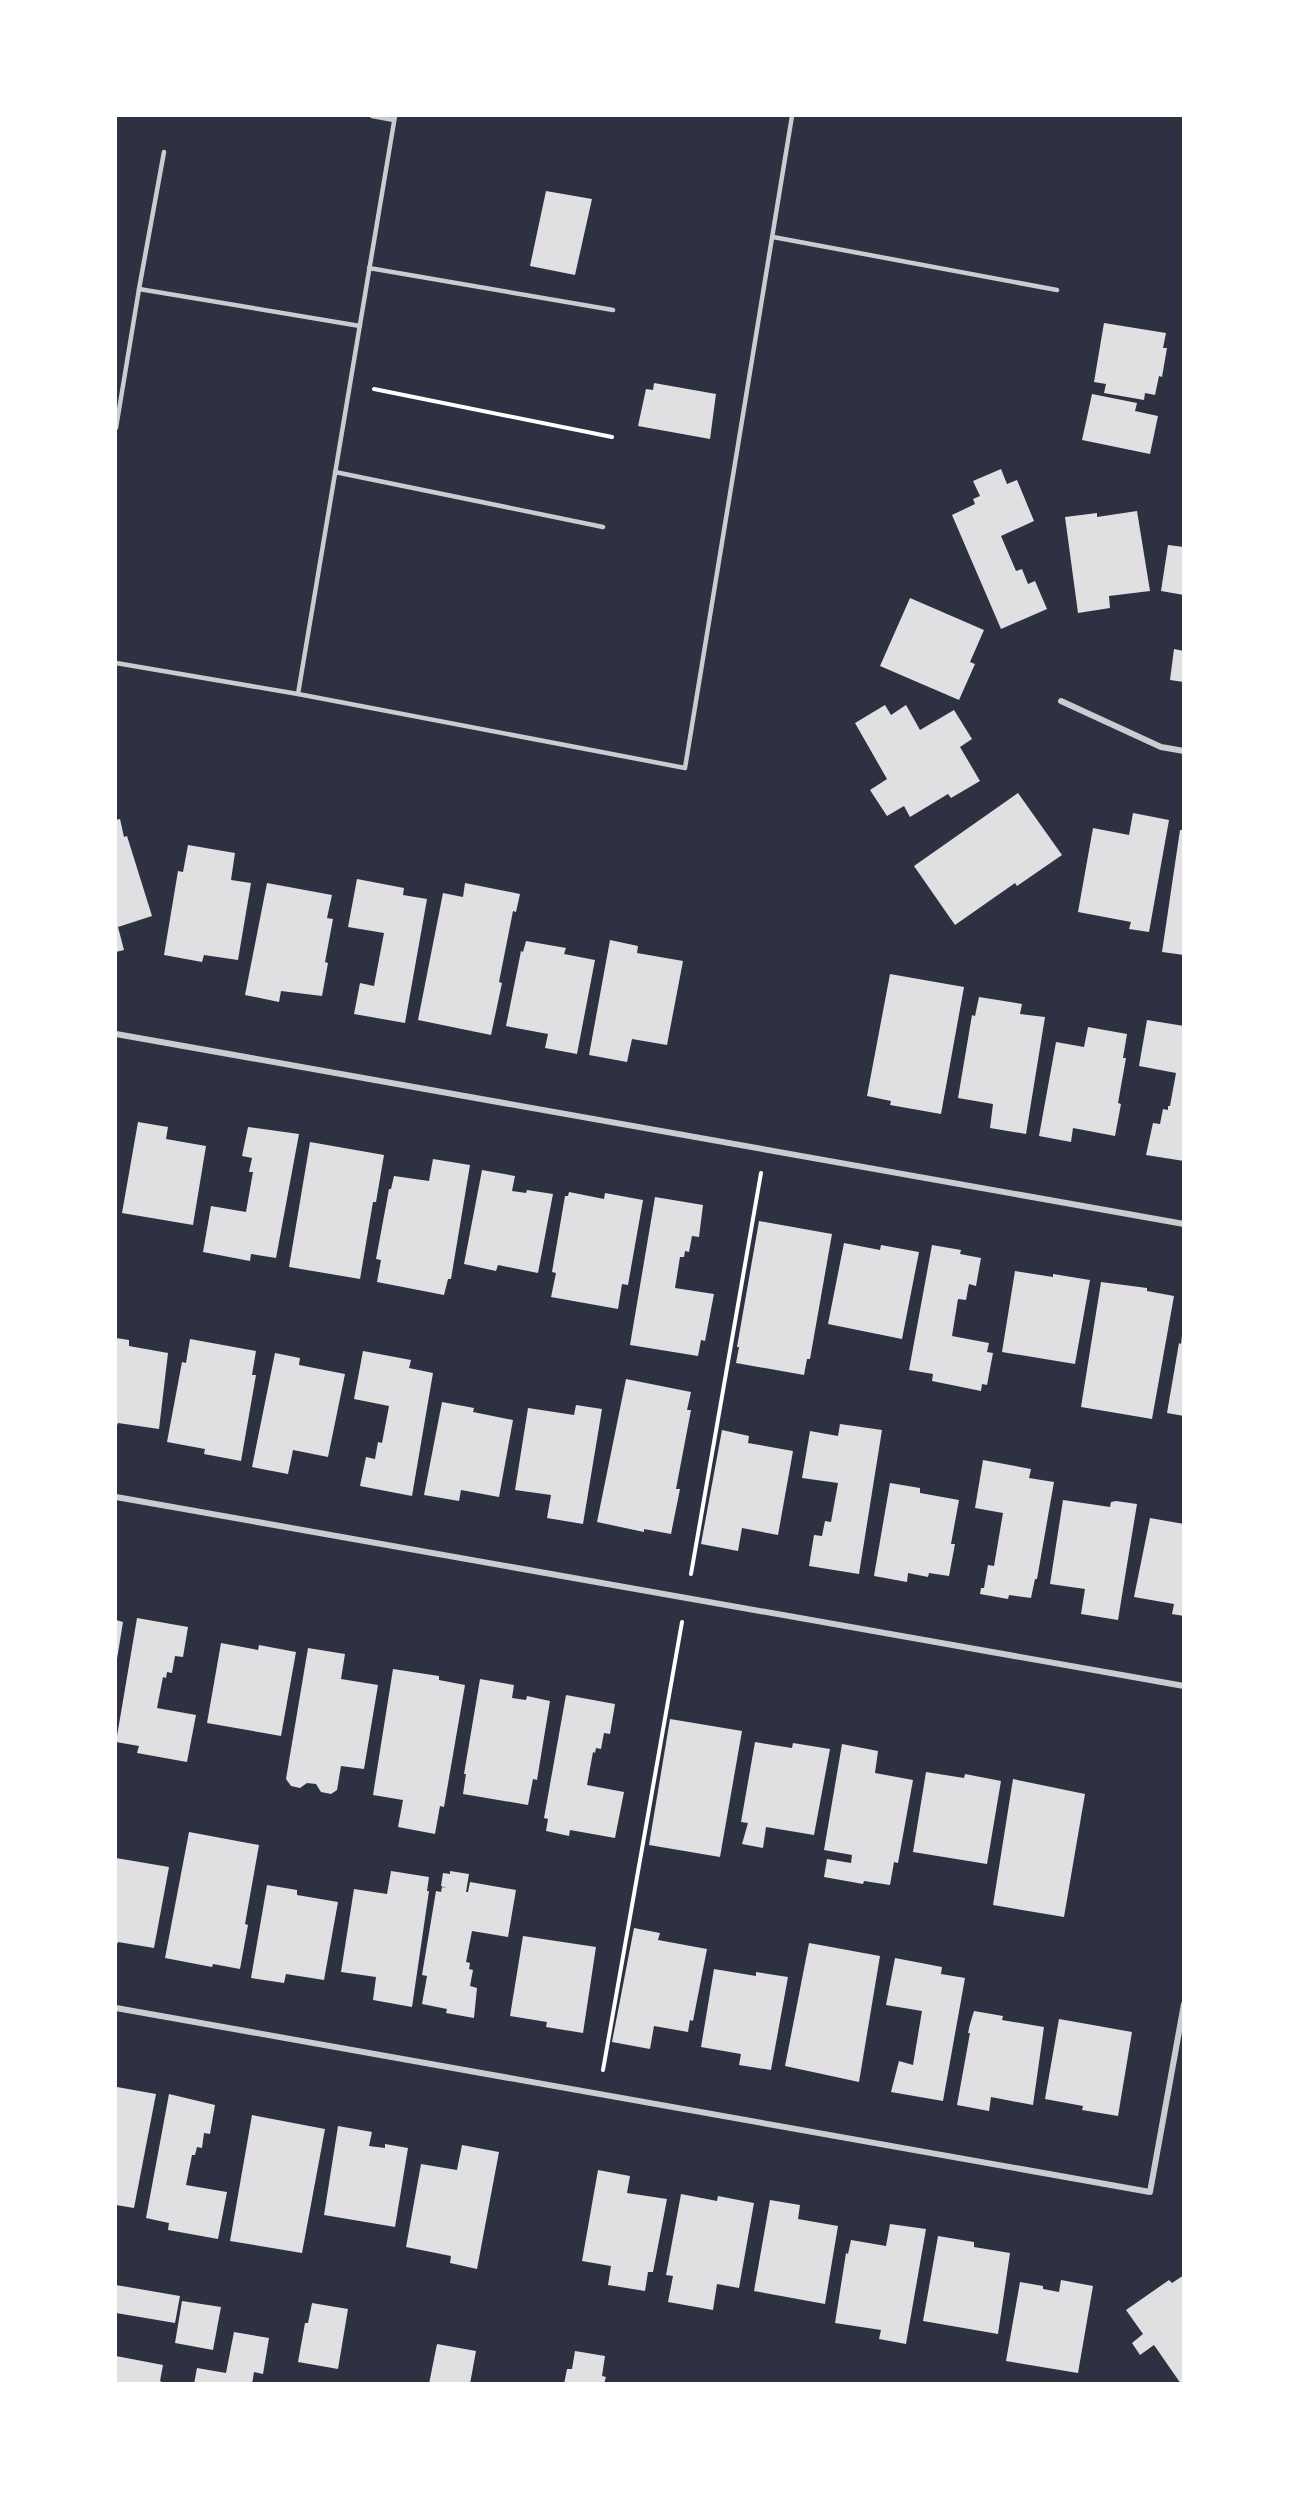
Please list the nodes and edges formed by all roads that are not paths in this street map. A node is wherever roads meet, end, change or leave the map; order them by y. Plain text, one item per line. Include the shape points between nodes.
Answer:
1 (372, 116) edge
2 (792, 116) edge
3 (394, 118) edge
4 (164, 152) dead end
5 (772, 237) junction
6 (369, 268) junction
7 (139, 289) junction
8 (1057, 290) dead end
9 (613, 309) dead end
10 (360, 326) junction
11 (116, 428) edge
12 (335, 472) junction
13 (603, 527) dead end
14 (116, 663) edge
15 (298, 694) junction
16 (1061, 701) dead end
17 (1184, 751) edge
18 (116, 1034) edge
19 (1184, 1224) edge
20 (116, 1497) edge
21 (1184, 1686) edge
22 (1184, 2004) edge
23 (116, 2008) edge

1 - 3 lane
2 - 5 lane
3 - 6 lane
4 - 7 lane
5 - 8 lane
5 - 15 lane via 685,768
6 - 9 lane
6 - 10 lane
7 - 10 lane
7 - 11 lane
10 - 12 lane
12 - 13 lane
12 - 15 lane
14 - 15 lane
16 - 17 street via 1161,747
18 - 19 street
20 - 21 street
22 - 23 street via 1150,2192

